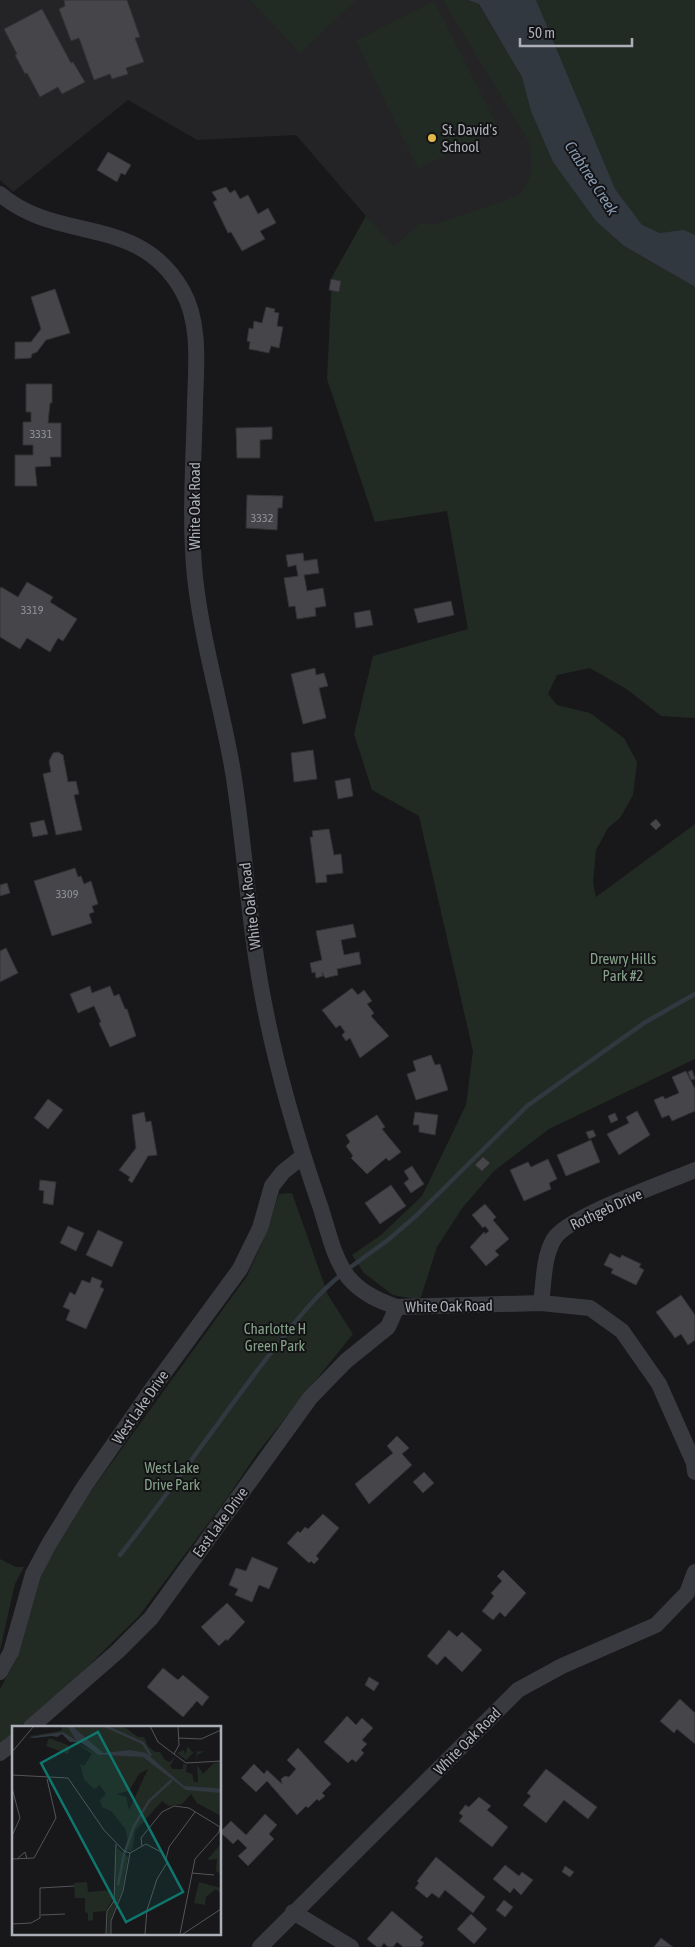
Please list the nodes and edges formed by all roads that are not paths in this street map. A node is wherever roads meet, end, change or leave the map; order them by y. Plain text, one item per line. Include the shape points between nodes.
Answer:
1 (0, 194) edge
2 (303, 1156) junction
3 (695, 1170) edge
4 (541, 1303) junction
5 (397, 1307) junction
6 (695, 1472) edge
7 (695, 1572) edge
8 (691, 1598) edge
9 (0, 1672) edge
10 (31, 1726) edge
11 (12, 1744) edge
12 (0, 1754) edge
13 (293, 1912) junction
14 (260, 1947) edge
15 (351, 1947) edge

1 - 2 street, White Oak Road via 26,212 48,221 131,241 164,266 189,305 196,371 195,578 232,768 264,1001
2 - 5 street, White Oak Road via 339,1261 349,1278 378,1300
2 - 9 street, West Lake Drive via 272,1186 260,1228 240,1269 84,1487 48,1544 33,1574 11,1652
3 - 4 street, Rothgeb Drive via 573,1222 554,1238 548,1254
4 - 5 street, White Oak Road
4 - 6 street, White Oak Road via 590,1308 622,1331 659,1384
5 - 10 street, East Lake Drive via 388,1327 333,1372 310,1398 151,1618
7 - 8 street, White Oak Road
8 - 13 street, White Oak Road via 656,1625 562,1666 518,1690
11 - 12 street
13 - 14 street, White Oak Road
13 - 15 street

